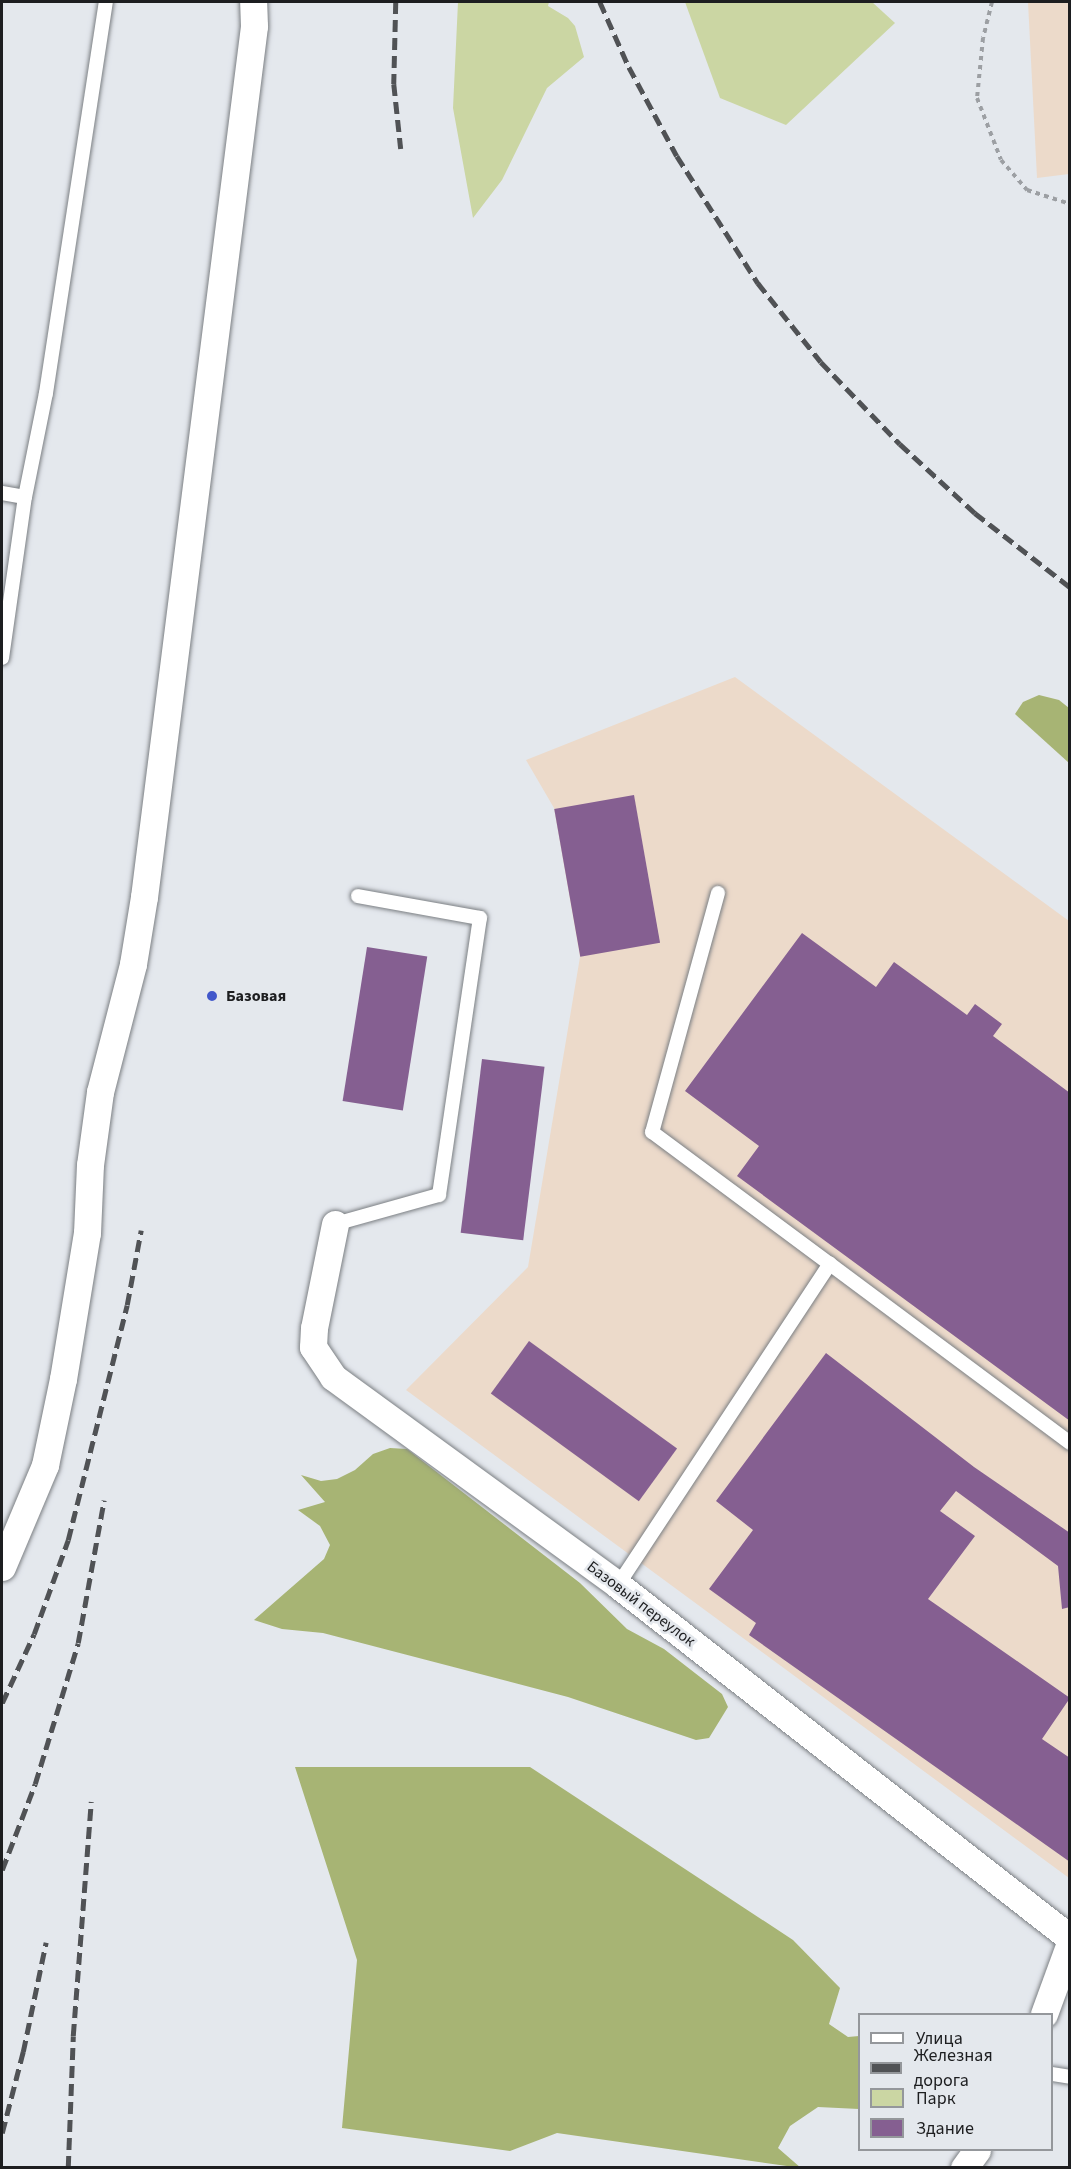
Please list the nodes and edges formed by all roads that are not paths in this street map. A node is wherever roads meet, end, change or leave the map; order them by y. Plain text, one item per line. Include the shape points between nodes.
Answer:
1 (106, 2) edge
2 (253, 2) edge
3 (2, 493) edge
4 (25, 497) junction
5 (2, 657) edge
6 (718, 893) dead end
7 (358, 896) dead end
8 (334, 1224) joint
9 (830, 1264) junction
10 (1070, 1443) edge
11 (2, 1567) edge
12 (618, 1585) junction
13 (1070, 1938) edge
14 (1070, 1943) edge
15 (1044, 2013) edge
16 (1053, 2074) edge
17 (1070, 2077) edge
18 (977, 2151) edge
19 (964, 2168) edge

1 - 4 lane via 46,393
2 - 11 street via 254,26 142,909 133,964 100,1092 90,1165 87,1233 45,1465
3 - 4 lane
4 - 5 lane
6 - 9 lane via 652,1132
7 - 8 lane via 480,918 439,1196
8 - 12 street, Базовый переулок via 314,1328 313,1347 321,1362 333,1377
9 - 10 lane
9 - 12 lane
12 - 13 street, Базовый переулок
14 - 15 street
16 - 17 lane
18 - 19 street

